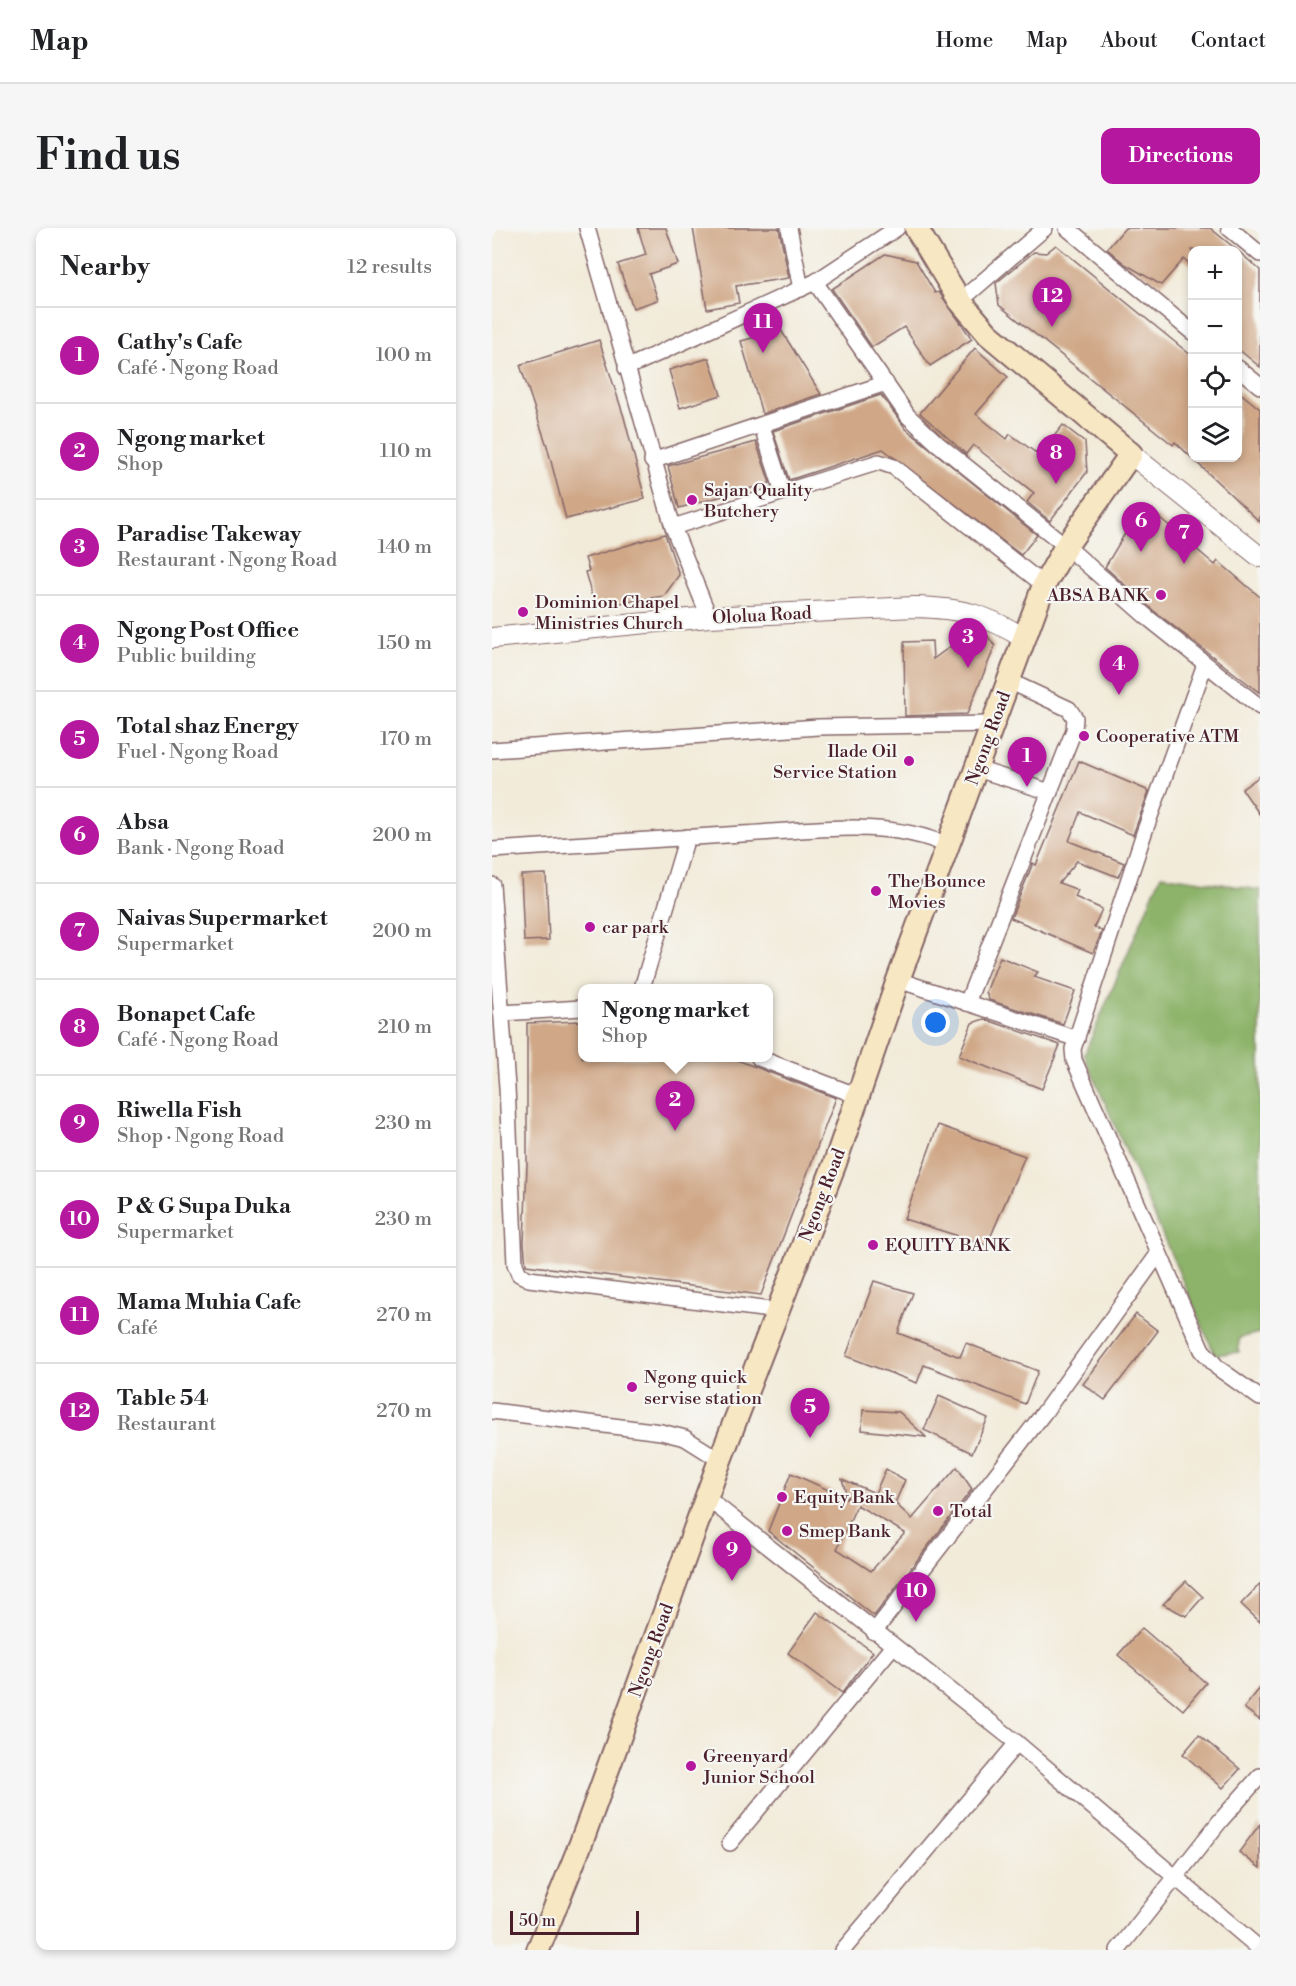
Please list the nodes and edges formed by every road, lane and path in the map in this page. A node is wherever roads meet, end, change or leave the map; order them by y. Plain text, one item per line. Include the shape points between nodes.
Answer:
1 (587, 228) edge
2 (789, 228) edge
3 (897, 228) edge
4 (916, 228) edge
5 (1045, 228) edge
6 (1067, 228) edge
7 (1229, 228) edge
8 (1260, 254) edge
9 (815, 282) junction
10 (801, 289) junction
11 (960, 301) junction
12 (1188, 329) edge
13 (626, 368) junction
14 (1242, 371) edge
15 (886, 383) junction
16 (1260, 386) edge
17 (762, 426) junction
18 (1131, 454) junction
19 (652, 461) junction
20 (783, 492) junction
21 (673, 527) junction
22 (1066, 546) junction
23 (1260, 557) edge
24 (1044, 585) junction
25 (709, 617) junction
26 (492, 638) edge
27 (1025, 639) junction
28 (1206, 664) junction
29 (1009, 681) junction
30 (1260, 707) edge
31 (993, 724) junction
32 (492, 750) edge
33 (977, 769) junction
34 (1050, 792) junction
35 (687, 837) junction
36 (949, 846) junction
37 (492, 850) edge
38 (492, 885) edge
39 (898, 980) junction
40 (643, 984) edge
41 (967, 1003) junction
42 (578, 1008) edge
43 (502, 1013) junction
44 (1077, 1039) junction
45 (769, 1062) edge
46 (858, 1096) junction
47 (1159, 1253) junction
48 (778, 1311) junction
49 (1260, 1398) edge
50 (492, 1411) edge
51 (720, 1460) junction
52 (707, 1498) junction
53 (874, 1632) junction
54 (893, 1646) junction
55 (1017, 1743) junction
56 (1260, 1776) edge
57 (730, 1843) dead end
58 (1174, 1877) junction
59 (1260, 1949) edge
60 (538, 1950) edge
61 (843, 1950) edge
62 (1118, 1950) edge

1 - 13 street
2 - 10 street
3 - 9 street
4 - 11 main road
5 - 11 street
6 - 12 street
7 - 8 street
9 - 10 street
9 - 15 street
10 - 13 street
11 - 18 main road via 988,334
13 - 19 street
14 - 16 street
15 - 17 street
15 - 22 street via 908,416 938,444
17 - 19 street
17 - 20 street
18 - 22 main road, Ngong Road
18 - 23 street
19 - 21 street
20 - 21 street
20 - 24 street via 870,464 887,463
21 - 25 street
22 - 24 main road, Ngong Road
22 - 28 street
24 - 27 main road, Ngong Road
25 - 26 street, Ololua Road
25 - 27 street, Ololua Road via 945,608 1000,623
27 - 29 main road, Ngong Road
28 - 30 street
28 - 44 street via 1144,833
29 - 31 main road, Ngong Road
29 - 34 street via 1069,709 1076,718
31 - 32 street via 818,728
31 - 33 main road, Ngong Road
33 - 34 street
33 - 36 main road, Ngong Road
34 - 41 street
35 - 36 street via 900,830 925,835
35 - 37 street
35 - 40 street
36 - 39 main road, Ngong Road
38 - 43 street
39 - 41 street
39 - 46 main road, Ngong Road
41 - 44 street
42 - 43 street
43 - 48 street via 515,1264 519,1274 529,1279
44 - 47 street via 1073,1049 1077,1068
45 - 46 street
46 - 48 main road, Ngong Road
47 - 49 street via 1202,1350 1218,1368
47 - 53 street via 1042,1414
48 - 51 main road, Ngong Road
50 - 51 street via 661,1432 685,1438
51 - 52 main road, Ngong Road
52 - 53 street
52 - 60 main road, Ngong Road via 585,1833
53 - 54 street
54 - 55 street
54 - 57 street
55 - 58 street
55 - 61 street
56 - 58 street
58 - 59 street
58 - 62 street

